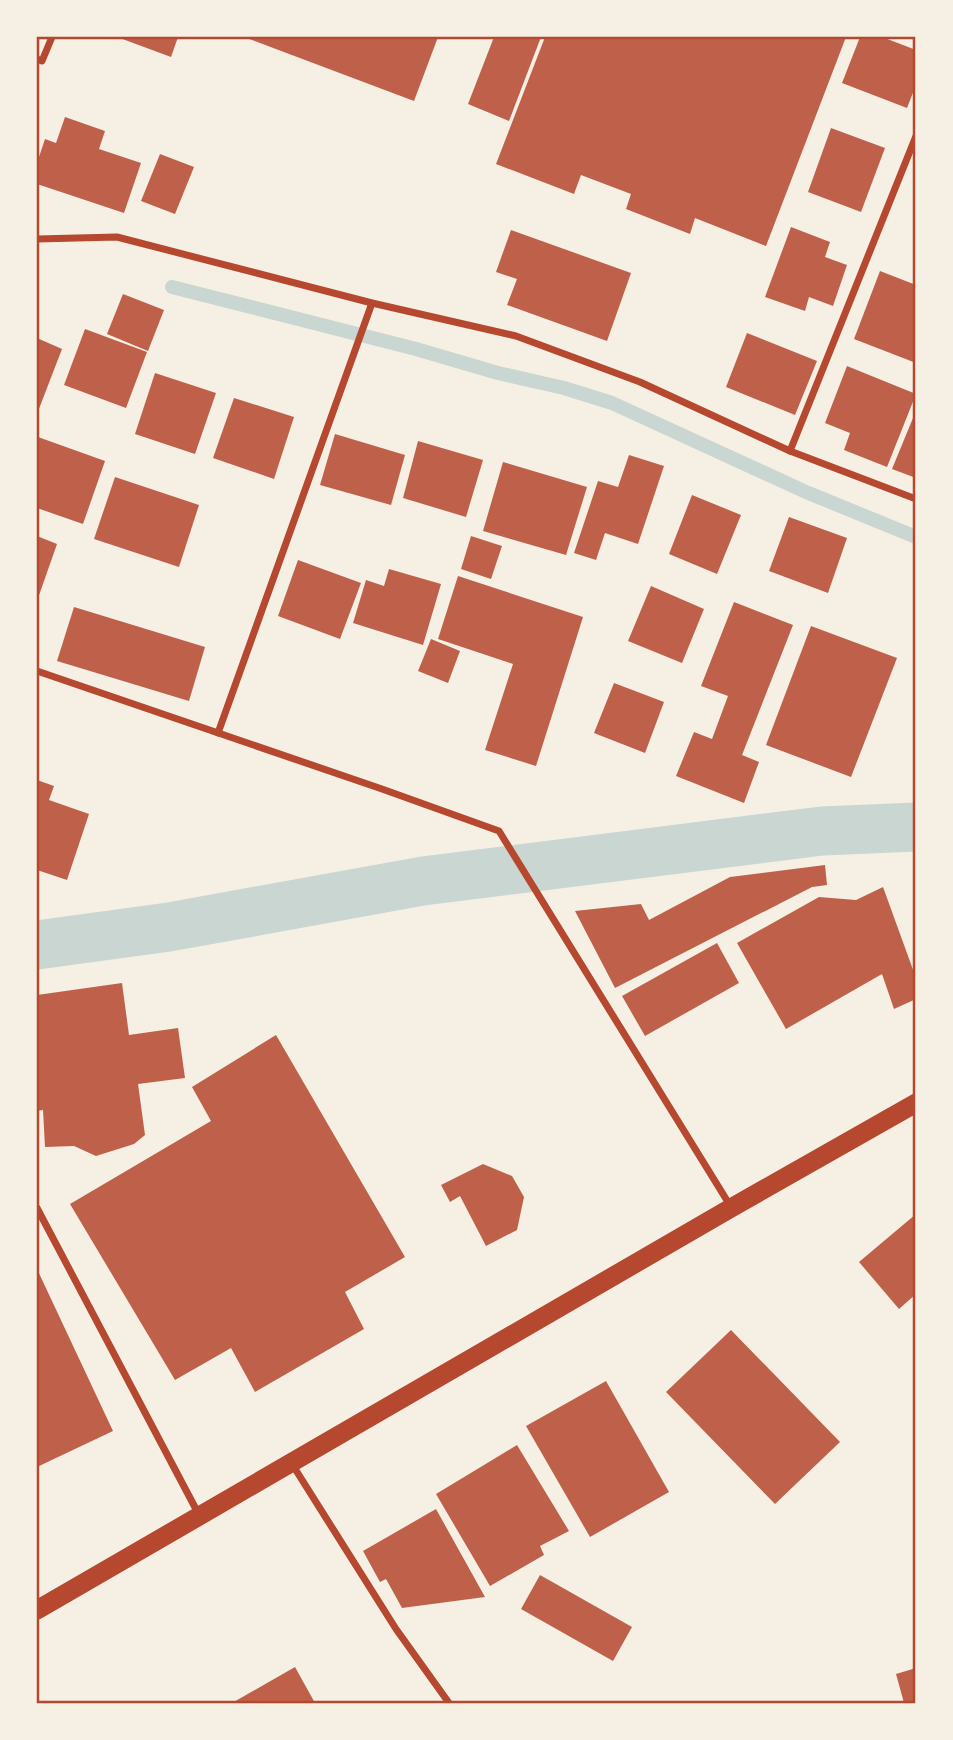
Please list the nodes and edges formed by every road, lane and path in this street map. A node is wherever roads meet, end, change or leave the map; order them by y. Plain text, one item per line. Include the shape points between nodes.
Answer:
1 (52, 37) edge
2 (37, 59) edge
3 (916, 136) edge
4 (37, 238) edge
5 (372, 303) junction
6 (790, 451) junction
7 (916, 499) edge
8 (37, 671) edge
9 (218, 733) junction
10 (916, 1104) edge
11 (37, 1208) edge
12 (732, 1208) junction
13 (292, 1463) junction
14 (200, 1517) junction
15 (37, 1610) edge
16 (449, 1703) edge

1 - 2 street via 42,61
3 - 6 street
4 - 5 street via 117,237
5 - 6 street via 516,336 640,382
5 - 9 street
6 - 7 street
8 - 9 street
9 - 12 street via 499,831
10 - 12 highway
11 - 14 street
12 - 13 highway
13 - 14 highway
13 - 16 street via 396,1629
14 - 15 highway

